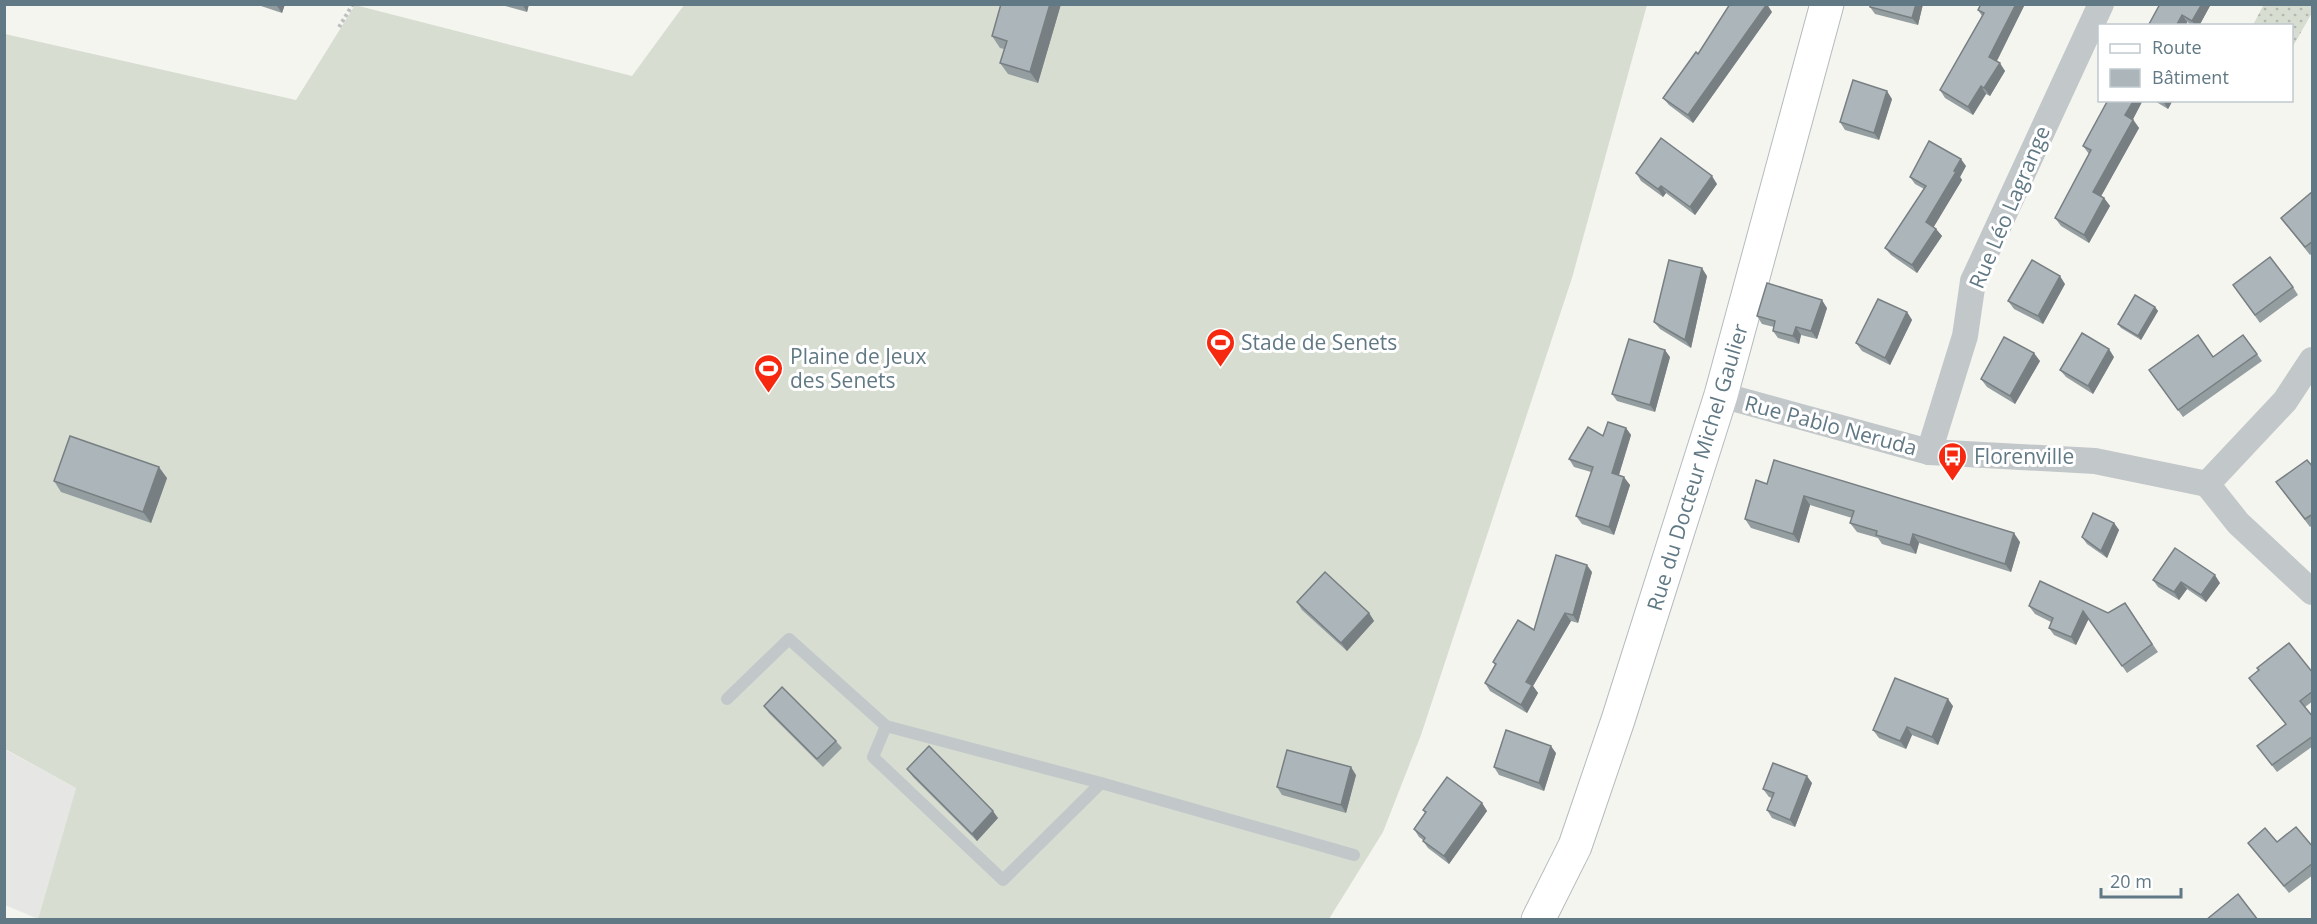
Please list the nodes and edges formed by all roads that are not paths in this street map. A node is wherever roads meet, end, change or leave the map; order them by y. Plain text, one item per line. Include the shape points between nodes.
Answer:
1 (1827, 4) edge
2 (2101, 4) edge
3 (2313, 360) edge
4 (1721, 395) junction
5 (1929, 452) junction
6 (2207, 484) junction
7 (2313, 592) edge
8 (727, 699) dead end
9 (886, 726) junction
10 (1101, 783) junction
11 (1354, 855) dead end
12 (1538, 920) edge

1 - 4 street, Rue du Docteur Michel Gaulier
2 - 5 street, Rue Léo Lagrange via 1972,281 1965,336
3 - 6 street via 2285,401
4 - 5 street, Rue Pablo Neruda
4 - 12 street, Rue du Docteur Michel Gaulier via 1575,846
5 - 6 street, Rue Pablo Neruda via 2095,461
6 - 7 street via 2238,523
8 - 9 lane via 789,639
9 - 10 lane
9 - 10 lane via 873,757 1003,880
10 - 11 lane

